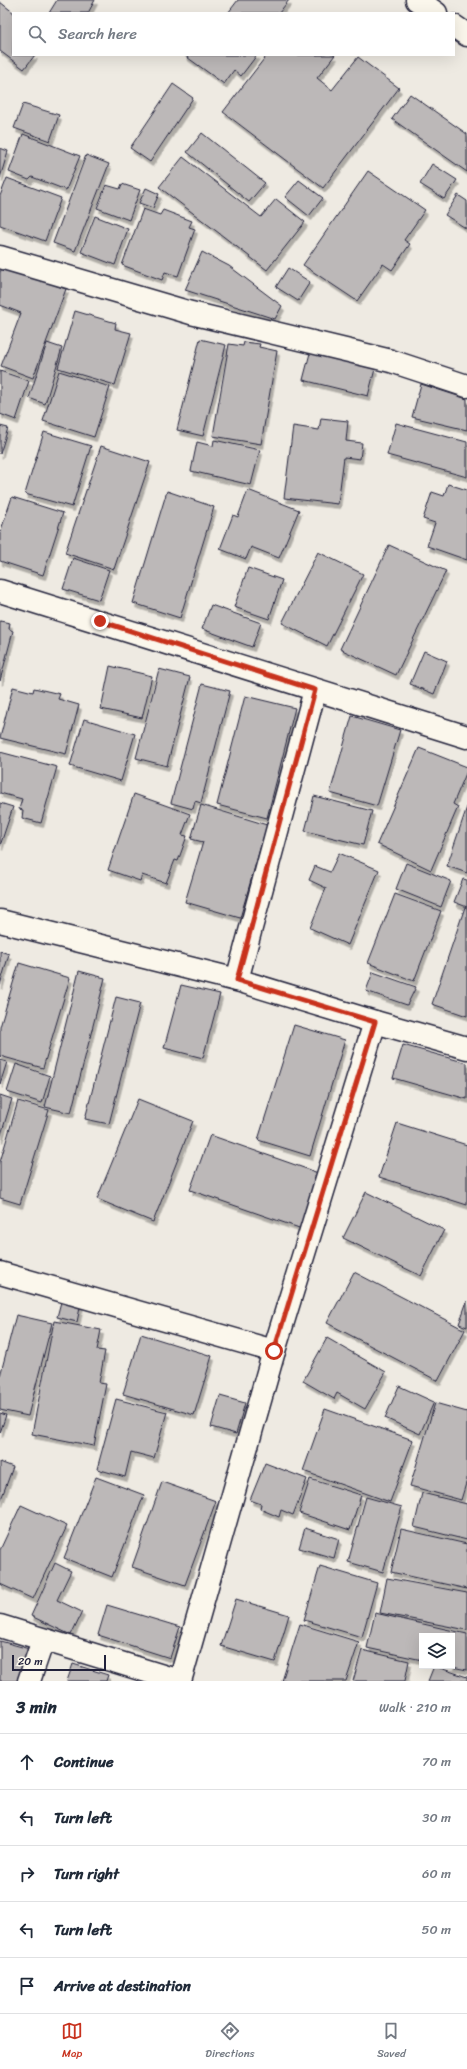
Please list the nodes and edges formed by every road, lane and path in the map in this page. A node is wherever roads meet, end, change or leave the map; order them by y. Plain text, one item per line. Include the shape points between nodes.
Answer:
1 (417, 0) edge
2 (435, 12) edge
3 (455, 27) edge
4 (467, 35) edge
5 (0, 257) edge
6 (467, 386) edge
7 (0, 591) edge
8 (315, 690) junction
9 (467, 736) edge
10 (0, 921) edge
11 (237, 980) junction
12 (375, 1022) junction
13 (467, 1048) edge
14 (0, 1273) edge
15 (274, 1351) junction
16 (0, 1626) edge
17 (43, 1640) junction
18 (29, 1681) edge
19 (180, 1681) edge

1 - 2 street
3 - 4 street
5 - 6 street via 191,313 391,361
7 - 8 street
8 - 9 street
8 - 11 street
10 - 11 street
11 - 12 street
12 - 13 street
12 - 15 street
14 - 15 street
15 - 19 street
16 - 17 street
17 - 18 street
17 - 19 street

